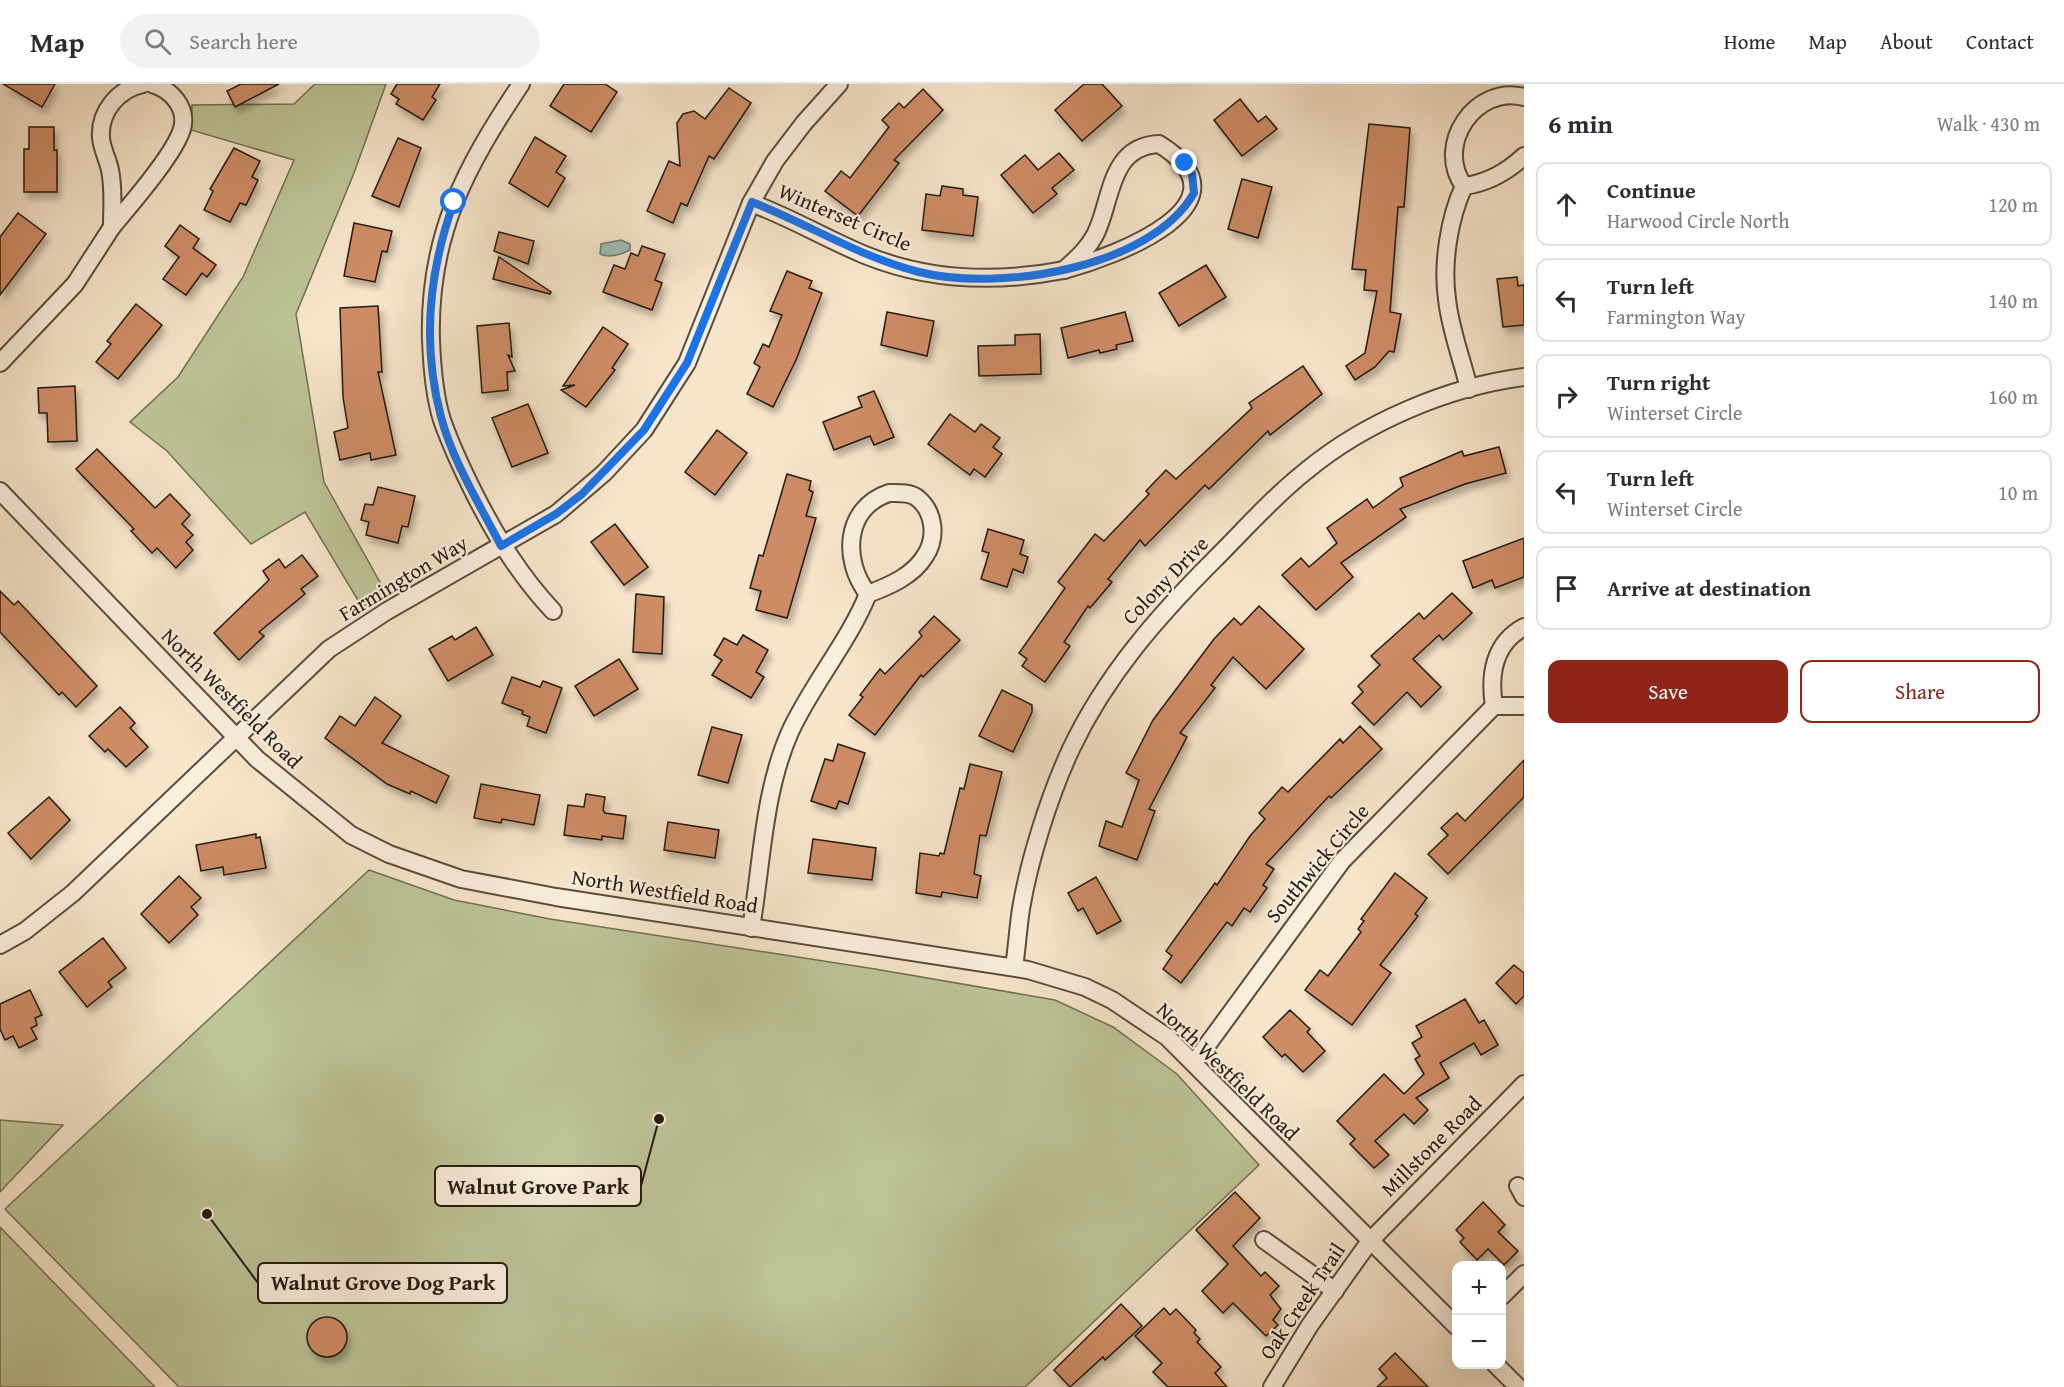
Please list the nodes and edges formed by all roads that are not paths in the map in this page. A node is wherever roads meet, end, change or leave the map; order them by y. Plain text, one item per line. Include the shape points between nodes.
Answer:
1 (143, 84) edge
2 (152, 84) edge
3 (521, 84) edge
4 (839, 84) edge
5 (1524, 96) edge
6 (1524, 156) edge
7 (1464, 186) junction
8 (752, 202) junction
9 (112, 227) junction
10 (1064, 270) junction
11 (0, 363) edge
12 (1524, 377) edge
13 (1469, 388) junction
14 (0, 491) edge
15 (501, 546) junction
16 (868, 594) junction
17 (552, 611) dead end
18 (1524, 627) edge
19 (1494, 706) junction
20 (1524, 706) edge
21 (237, 739) junction
22 (751, 928) junction
23 (0, 945) edge
24 (1014, 967) junction
25 (1194, 1063) junction
26 (1524, 1084) edge
27 (1264, 1240) dead end
28 (1370, 1241) junction
29 (1524, 1274) edge
30 (1335, 1291) junction
31 (1506, 1292) edge
32 (1452, 1322) edge
33 (1499, 1369) edge
34 (1272, 1387) edge
35 (1518, 1387) edge

1 - 9 street via 128,87 115,99 102,124 101,139 112,185
2 - 9 street via 162,87 180,106 184,120 181,131 158,170
3 - 15 street via 490,129 454,202 434,268 430,308 432,365 441,418
4 - 8 street, Farmington Way via 789,141
5 - 7 street via 1513,86 1497,85 1484,88 1466,105 1454,133 1455,158
6 - 7 street via 1483,184
7 - 13 street via 1454,212 1445,282
8 - 10 street, Winterset Circle via 866,255 921,273 993,280
8 - 15 street, Farmington Way via 687,363 644,430 582,494
9 - 11 street via 75,284
10 - 10 street, Winterset Circle via 1119,252 1176,216 1194,193 1192,174 1185,163 1159,144 1134,154 1111,182 1102,218 1088,247
12 - 13 street, Colony Drive
13 - 24 street, Colony Drive via 1391,419 1306,470 1160,614 1132,648 1071,748 1021,909
14 - 21 street, North Westfield Road
15 - 17 street
15 - 21 street, Farmington Way via 329,649
16 - 16 street via 889,586 925,556 933,538 933,525 916,497 905,493 879,496 853,525 851,557 858,581
16 - 22 street via 858,618 810,692 777,766
18 - 19 street via 1502,645 1494,664
19 - 20 street
19 - 25 street, Southwick Circle via 1342,861
21 - 22 street, North Westfield Road via 351,836 426,868 461,879 556,897
21 - 23 street, Farmington Way via 48,915
22 - 24 street, North Westfield Road
24 - 25 street, North Westfield Road via 1085,987 1112,1000 1167,1037
25 - 28 street, North Westfield Road
26 - 28 street, Millstone Road
27 - 30 street
28 - 30 street, Oak Creek Trail
28 - 32 street, North Westfield Road
29 - 31 street
30 - 34 street, Oak Creek Trail
33 - 35 street

